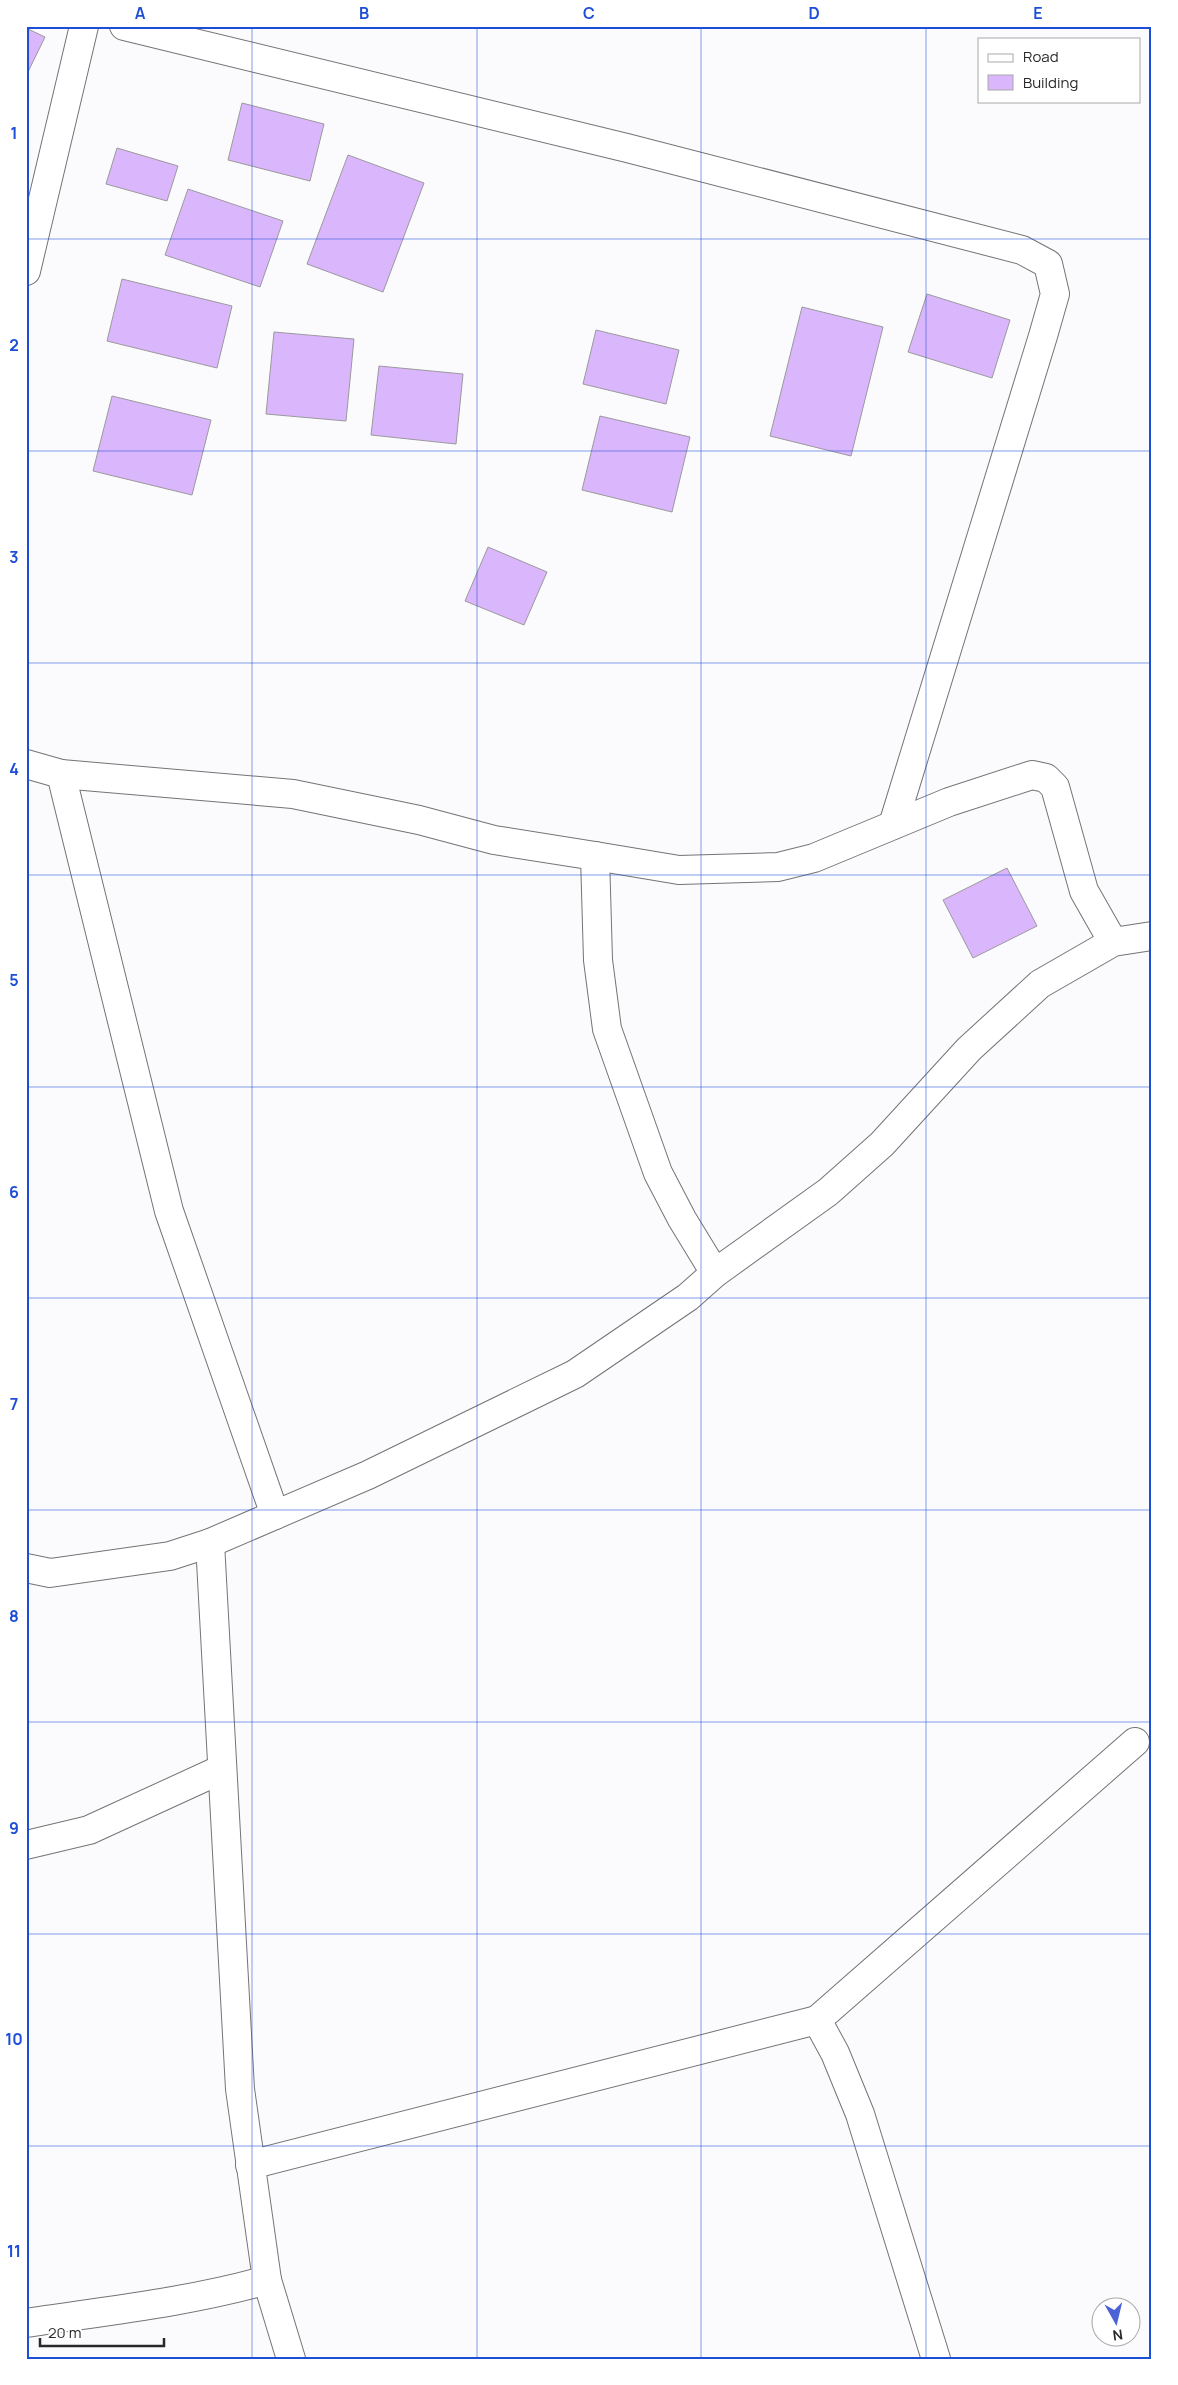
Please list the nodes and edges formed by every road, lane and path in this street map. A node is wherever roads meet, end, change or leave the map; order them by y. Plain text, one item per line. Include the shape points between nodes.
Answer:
1 (84, 26) edge
2 (124, 26) edge
3 (26, 271) edge
4 (26, 764) edge
5 (61, 774) junction
6 (893, 825) junction
7 (595, 856) junction
8 (1152, 936) edge
9 (1113, 942) junction
10 (715, 1273) junction
11 (274, 1515) junction
12 (210, 1543) junction
13 (26, 1568) edge
14 (1135, 1742) dead end
15 (222, 1769) junction
16 (26, 1845) edge
17 (817, 2020) junction
18 (250, 2165) junction
19 (267, 2280) junction
20 (26, 2323) edge
21 (291, 2359) edge
22 (936, 2359) edge

1 - 3 street
2 - 6 street via 627,148 993,242 1022,250 1048,264 1055,294
4 - 5 street
5 - 7 street via 293,794 419,820 494,840
5 - 11 street via 168,1211
6 - 7 street via 814,858 778,867 679,870
6 - 9 street via 949,802 1032,776 1046,778 1055,787 1084,892
7 - 10 street via 598,960 608,1029 658,1173
8 - 9 street
9 - 10 street via 1040,984 969,1049 882,1144 828,1192
10 - 11 street via 688,1297 575,1374 368,1474
11 - 12 street
12 - 13 street via 170,1556 50,1573
12 - 15 street
14 - 17 street
15 - 16 street via 88,1830
15 - 18 street via 240,2089
17 - 18 street
17 - 22 street via 835,2053 860,2114
18 - 19 street
19 - 20 street via 244,2287
19 - 21 street

